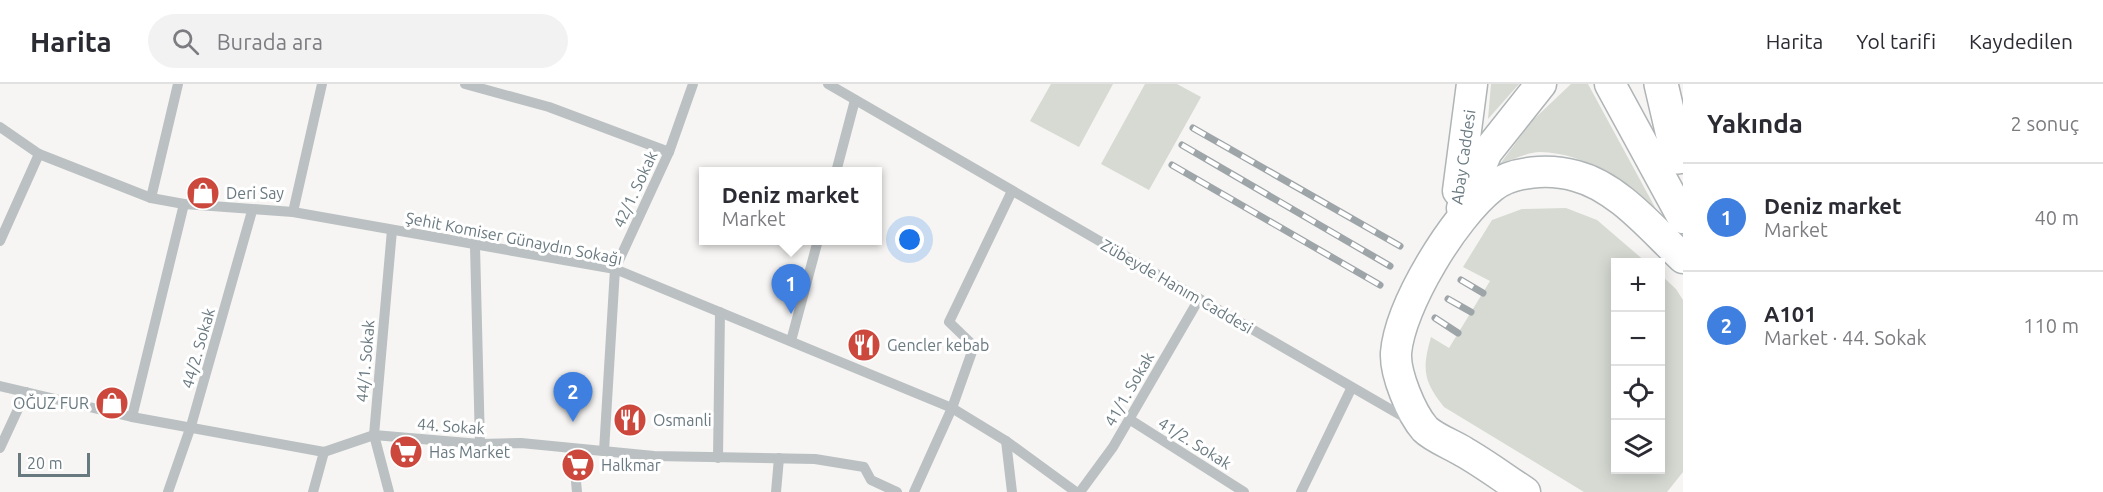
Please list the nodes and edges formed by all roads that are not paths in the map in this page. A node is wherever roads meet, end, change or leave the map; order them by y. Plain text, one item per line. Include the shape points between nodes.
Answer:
1 (178, 84) edge
2 (322, 84) edge
3 (465, 84) edge
4 (693, 84) edge
5 (828, 84) edge
6 (1472, 84) edge
7 (1541, 84) edge
8 (1610, 84) edge
9 (1661, 84) edge
10 (1682, 84) edge
11 (855, 100) junction
12 (0, 127) edge
13 (669, 152) junction
14 (39, 154) junction
15 (1680, 164) edge
16 (837, 167) edge
17 (1012, 191) junction
18 (151, 198) junction
19 (184, 204) junction
20 (252, 211) junction
21 (293, 212) junction
22 (1683, 218) edge
23 (392, 230) junction
24 (1452, 230) junction
25 (0, 241) edge
26 (817, 245) edge
27 (475, 246) junction
28 (1683, 258) edge
29 (615, 269) junction
30 (1199, 299) junction
31 (720, 312) junction
32 (791, 341) junction
33 (0, 386) edge
34 (1351, 389) junction
35 (26, 392) junction
36 (952, 408) junction
37 (132, 417) junction
38 (1129, 419) junction
39 (191, 426) junction
40 (1426, 429) junction
41 (374, 435) junction
42 (1006, 441) junction
43 (480, 444) junction
44 (0, 448) edge
45 (573, 450) junction
46 (604, 451) junction
47 (324, 452) junction
48 (718, 458) junction
49 (779, 458) junction
50 (168, 492) edge
51 (313, 492) edge
52 (389, 492) edge
53 (577, 492) edge
54 (776, 492) edge
55 (897, 492) edge
56 (914, 492) edge
57 (1012, 492) edge
58 (1078, 492) edge
59 (1245, 492) edge
60 (1301, 492) edge
61 (1525, 492) edge

1 - 18 street
2 - 21 street
3 - 13 street via 549,107
4 - 13 street, 42/1. Sokak
5 - 11 street, Zübeyde Hanım Caddesi
6 - 24 main road, Abay Caddesi
7 - 24 main road via 1488,152
8 - 22 main road
9 - 15 highway
10 - 15 highway
11 - 16 street
11 - 17 street, Zübeyde Hanım Caddesi
12 - 14 street, Şehit Komiser Günaydın Sokağı
13 - 29 street, 42/1. Sokak
14 - 18 street, Şehit Komiser Günaydın Sokağı
14 - 25 street
17 - 30 street, Zübeyde Hanım Caddesi
17 - 36 street via 949,322 974,346
18 - 19 street, Şehit Komiser Günaydın Sokağı
19 - 20 street, Şehit Komiser Günaydın Sokağı
19 - 37 street
20 - 21 street, Şehit Komiser Günaydın Sokağı
20 - 39 street, 44/2. Sokak
21 - 23 street, Şehit Komiser Günaydın Sokağı
23 - 27 street, Şehit Komiser Günaydın Sokağı
23 - 41 street, 44/1. Sokak
24 - 28 main road, Abay Caddesi via 1493,186 1519,175 1551,171 1578,176 1608,192
24 - 40 main road, Abay Caddesi via 1401,324 1396,356 1404,393
26 - 32 street
27 - 29 street, Şehit Komiser Günaydın Sokağı
27 - 43 street
29 - 31 street, Şehit Komiser Günaydın Sokağı
29 - 46 street, 42/1. Sokak
30 - 34 street, Zübeyde Hanım Caddesi
30 - 38 street, 41/1. Sokak
31 - 32 street, Şehit Komiser Günaydın Sokağı
31 - 48 street
32 - 36 street, Şehit Komiser Günaydın Sokağı
33 - 35 street, 44. Sokak
34 - 40 street, Zübeyde Hanım Caddesi
34 - 60 street
35 - 37 street, 44. Sokak
35 - 44 street
36 - 42 street, Şehit Komiser Günaydın Sokağı
36 - 56 street
37 - 39 street, 44. Sokak
38 - 58 street, 41/1. Sokak
38 - 59 street, 41/2. Sokak
39 - 47 street, 44. Sokak
39 - 50 street, 44/2. Sokak
40 - 61 main road, Zübeyde Hanım Caddesi
41 - 43 street, 44. Sokak
41 - 47 street, 44. Sokak
41 - 52 street, 44/1. Sokak
42 - 57 street
42 - 58 street, Şehit Komiser Günaydın Sokağı
43 - 45 street, 44. Sokak via 520,443
45 - 46 street, 44. Sokak
45 - 53 street
46 - 48 street, 44. Sokak
47 - 51 street
48 - 49 street, 44. Sokak
49 - 54 street
49 - 55 street, 44. Sokak via 864,467 871,480

